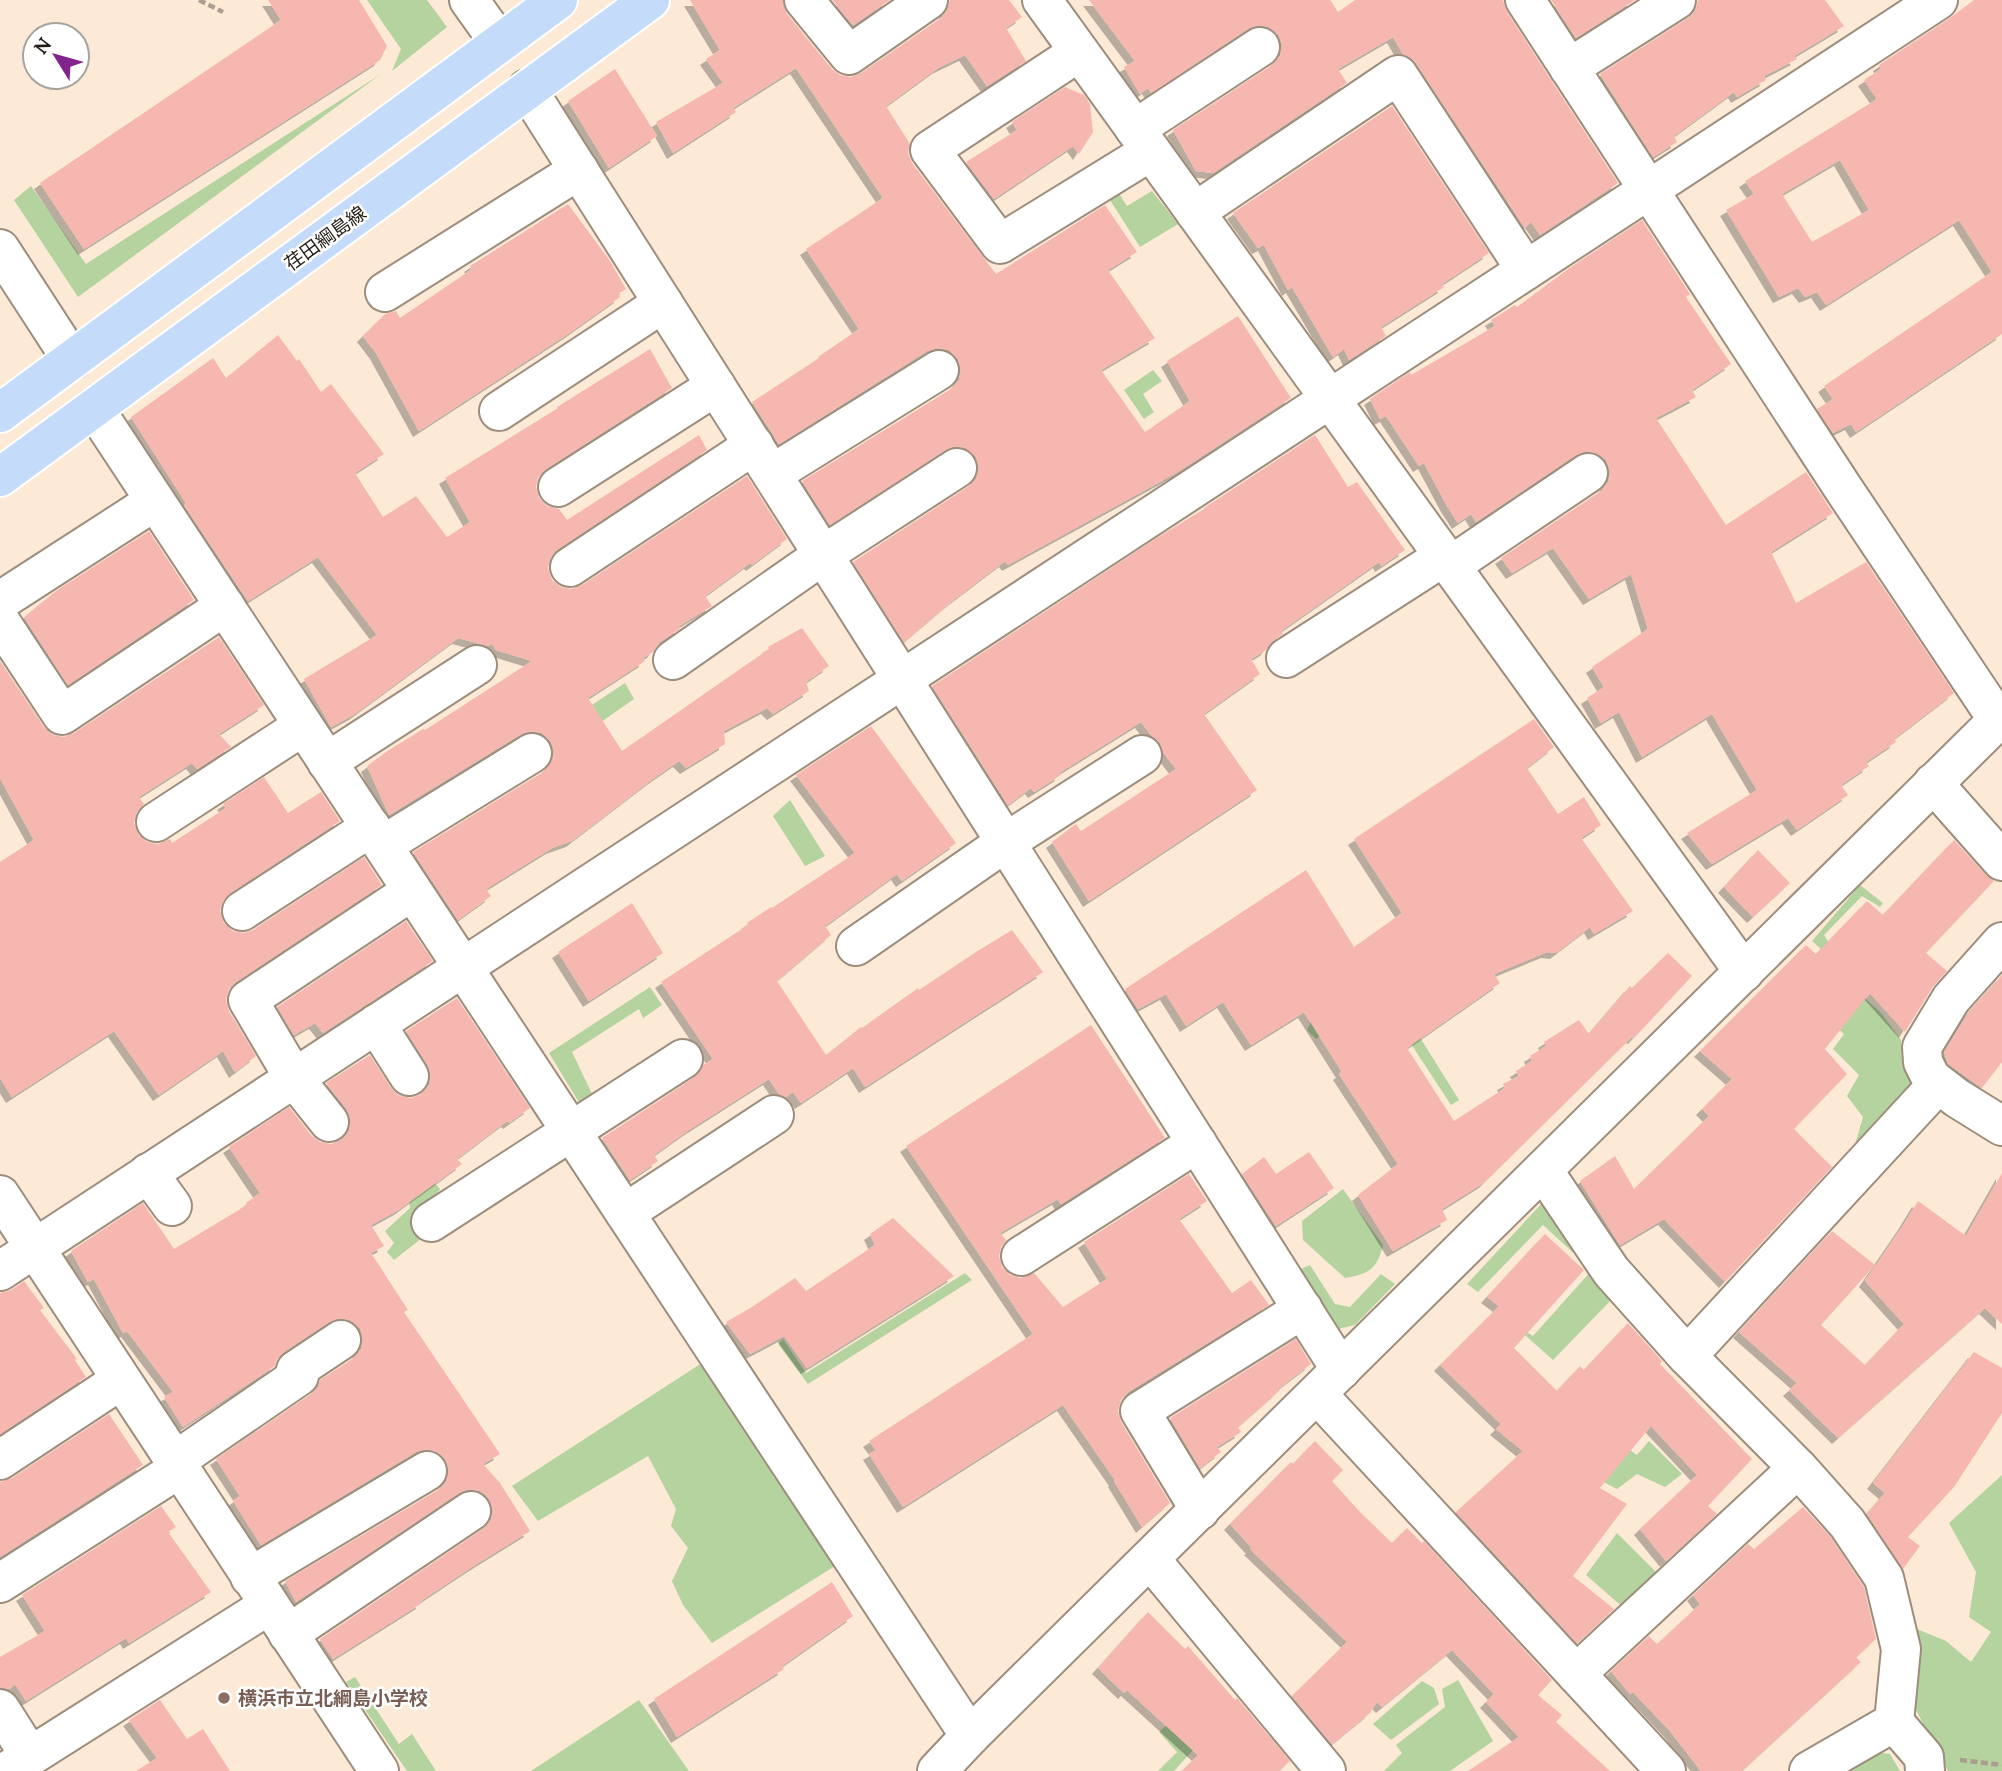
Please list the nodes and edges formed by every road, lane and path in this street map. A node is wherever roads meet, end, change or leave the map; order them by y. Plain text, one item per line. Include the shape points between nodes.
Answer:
1 (200, 0) edge
2 (469, 0) edge
3 (558, 0) edge
4 (650, 0) edge
5 (804, 0) edge
6 (928, 0) edge
7 (1042, 0) edge
8 (1525, 0) edge
9 (1676, 0) edge
10 (1938, 0) edge
11 (223, 12) dead end
12 (499, 42) junction
13 (1260, 47) dead end
14 (1079, 52) junction
15 (1569, 68) junction
16 (527, 89) junction
17 (1143, 140) junction
18 (579, 170) junction
19 (1649, 190) junction
20 (1195, 212) junction
21 (0, 249) edge
22 (1526, 270) junction
23 (385, 292) dead end
24 (663, 303) junction
25 (72, 360) junction
26 (939, 370) dead end
27 (716, 386) junction
28 (1329, 399) junction
29 (94, 408) junction
30 (499, 411) dead end
31 (0, 413) edge
32 (763, 459) junction
33 (957, 468) dead end
34 (1588, 473) dead end
35 (0, 477) edge
36 (558, 487) dead end
37 (155, 500) junction
38 (823, 555) junction
39 (1447, 561) junction
40 (570, 567) dead end
41 (0, 601) edge
42 (225, 606) junction
43 (0, 621) edge
44 (1286, 658) dead end
45 (673, 660) dead end
46 (477, 665) dead end
47 (902, 679) junction
48 (2000, 718) edge
49 (303, 726) junction
50 (532, 752) dead end
51 (1142, 755) dead end
52 (327, 762) junction
53 (1933, 783) junction
54 (156, 822) dead end
55 (377, 836) junction
56 (1006, 842) junction
57 (2002, 861) edge
58 (412, 891) junction
59 (242, 911) dead end
60 (2002, 942) edge
61 (856, 946) dead end
62 (463, 967) junction
63 (1744, 972) junction
64 (376, 1024) junction
65 (682, 1059) dead end
66 (408, 1076) dead end
67 (294, 1078) junction
68 (1938, 1084) junction
69 (774, 1115) dead end
70 (329, 1122) dead end
71 (2002, 1126) edge
72 (572, 1132) junction
73 (1197, 1143) junction
74 (1543, 1170) junction
75 (148, 1173) junction
76 (0, 1195) edge
77 (172, 1206) dead end
78 (625, 1213) junction
79 (431, 1222) dead end
80 (35, 1248) junction
81 (1021, 1256) dead end
82 (0, 1270) edge
83 (1303, 1309) junction
84 (341, 1340) dead end
85 (1687, 1356) junction
86 (121, 1380) junction
87 (1329, 1382) junction
88 (0, 1460) edge
89 (177, 1464) junction
90 (1798, 1468) junction
91 (426, 1471) dead end
92 (1200, 1510) junction
93 (471, 1511) dead end
94 (1150, 1559) junction
95 (0, 1583) edge
96 (269, 1605) junction
97 (1576, 1674) junction
98 (0, 1709) edge
99 (1895, 1722) junction
100 (970, 1736) junction
101 (18, 1763) edge
102 (379, 1771) edge
103 (937, 1771) edge
104 (1326, 1771) edge
105 (1666, 1771) edge
106 (1810, 1771) edge
107 (1925, 1771) edge

1 - 11 path
2 - 12 street
3 - 12 main road
4 - 16 main road, 荏田綱島線
5 - 6 street via 849,55
7 - 14 street
8 - 15 street
9 - 15 street
10 - 19 street
12 - 25 main road
13 - 17 street
14 - 17 street
14 - 17 street via 930,150 1000,244
15 - 19 street
16 - 18 street
16 - 29 main road, 荏田綱島線
17 - 20 street
18 - 23 street
18 - 24 street
19 - 22 street
19 - 48 street via 1834,475
20 - 22 street via 1398,75
20 - 28 street
21 - 25 street
22 - 28 street
24 - 27 street
24 - 30 street
25 - 31 main road
26 - 32 street
27 - 32 street
27 - 36 street
28 - 39 street
28 - 47 street
29 - 35 main road, 荏田綱島線
29 - 37 street
32 - 38 street
32 - 40 street
33 - 38 street
34 - 39 street
37 - 41 street
37 - 42 street
38 - 45 street
38 - 47 street
39 - 44 street
39 - 63 street
42 - 43 street via 62,715
42 - 49 street
46 - 52 street
47 - 56 street
47 - 62 street
48 - 53 street
49 - 52 street
49 - 54 street
50 - 55 street
51 - 56 street
52 - 55 street
53 - 57 street
53 - 63 street
55 - 58 street
55 - 59 street
56 - 61 street
56 - 73 street
58 - 62 street
58 - 67 street via 248,1000
60 - 68 street via 1951,999 1922,1047 1923,1062
62 - 64 street
62 - 72 street
63 - 74 street
64 - 66 street
64 - 67 street
65 - 72 street
67 - 70 street
67 - 75 street
68 - 71 street
68 - 85 street
69 - 78 street
72 - 78 street
72 - 79 street
73 - 81 street
73 - 83 street
74 - 85 street via 1611,1271
74 - 87 street
75 - 77 street
75 - 80 street
76 - 80 street
78 - 100 street
80 - 82 street
80 - 86 street
83 - 87 street
83 - 92 street via 1140,1411
84 - 89 street
85 - 90 street
86 - 88 street
86 - 89 street
87 - 92 street
87 - 97 street
89 - 95 street
89 - 96 street
90 - 97 street
90 - 99 street via 1847,1523 1884,1578 1901,1648
91 - 96 street
92 - 94 street
93 - 96 street
94 - 100 street
94 - 104 street
96 - 101 street
96 - 102 street
97 - 105 street
98 - 101 street
99 - 106 street
99 - 107 street via 1924,1757
100 - 103 street

